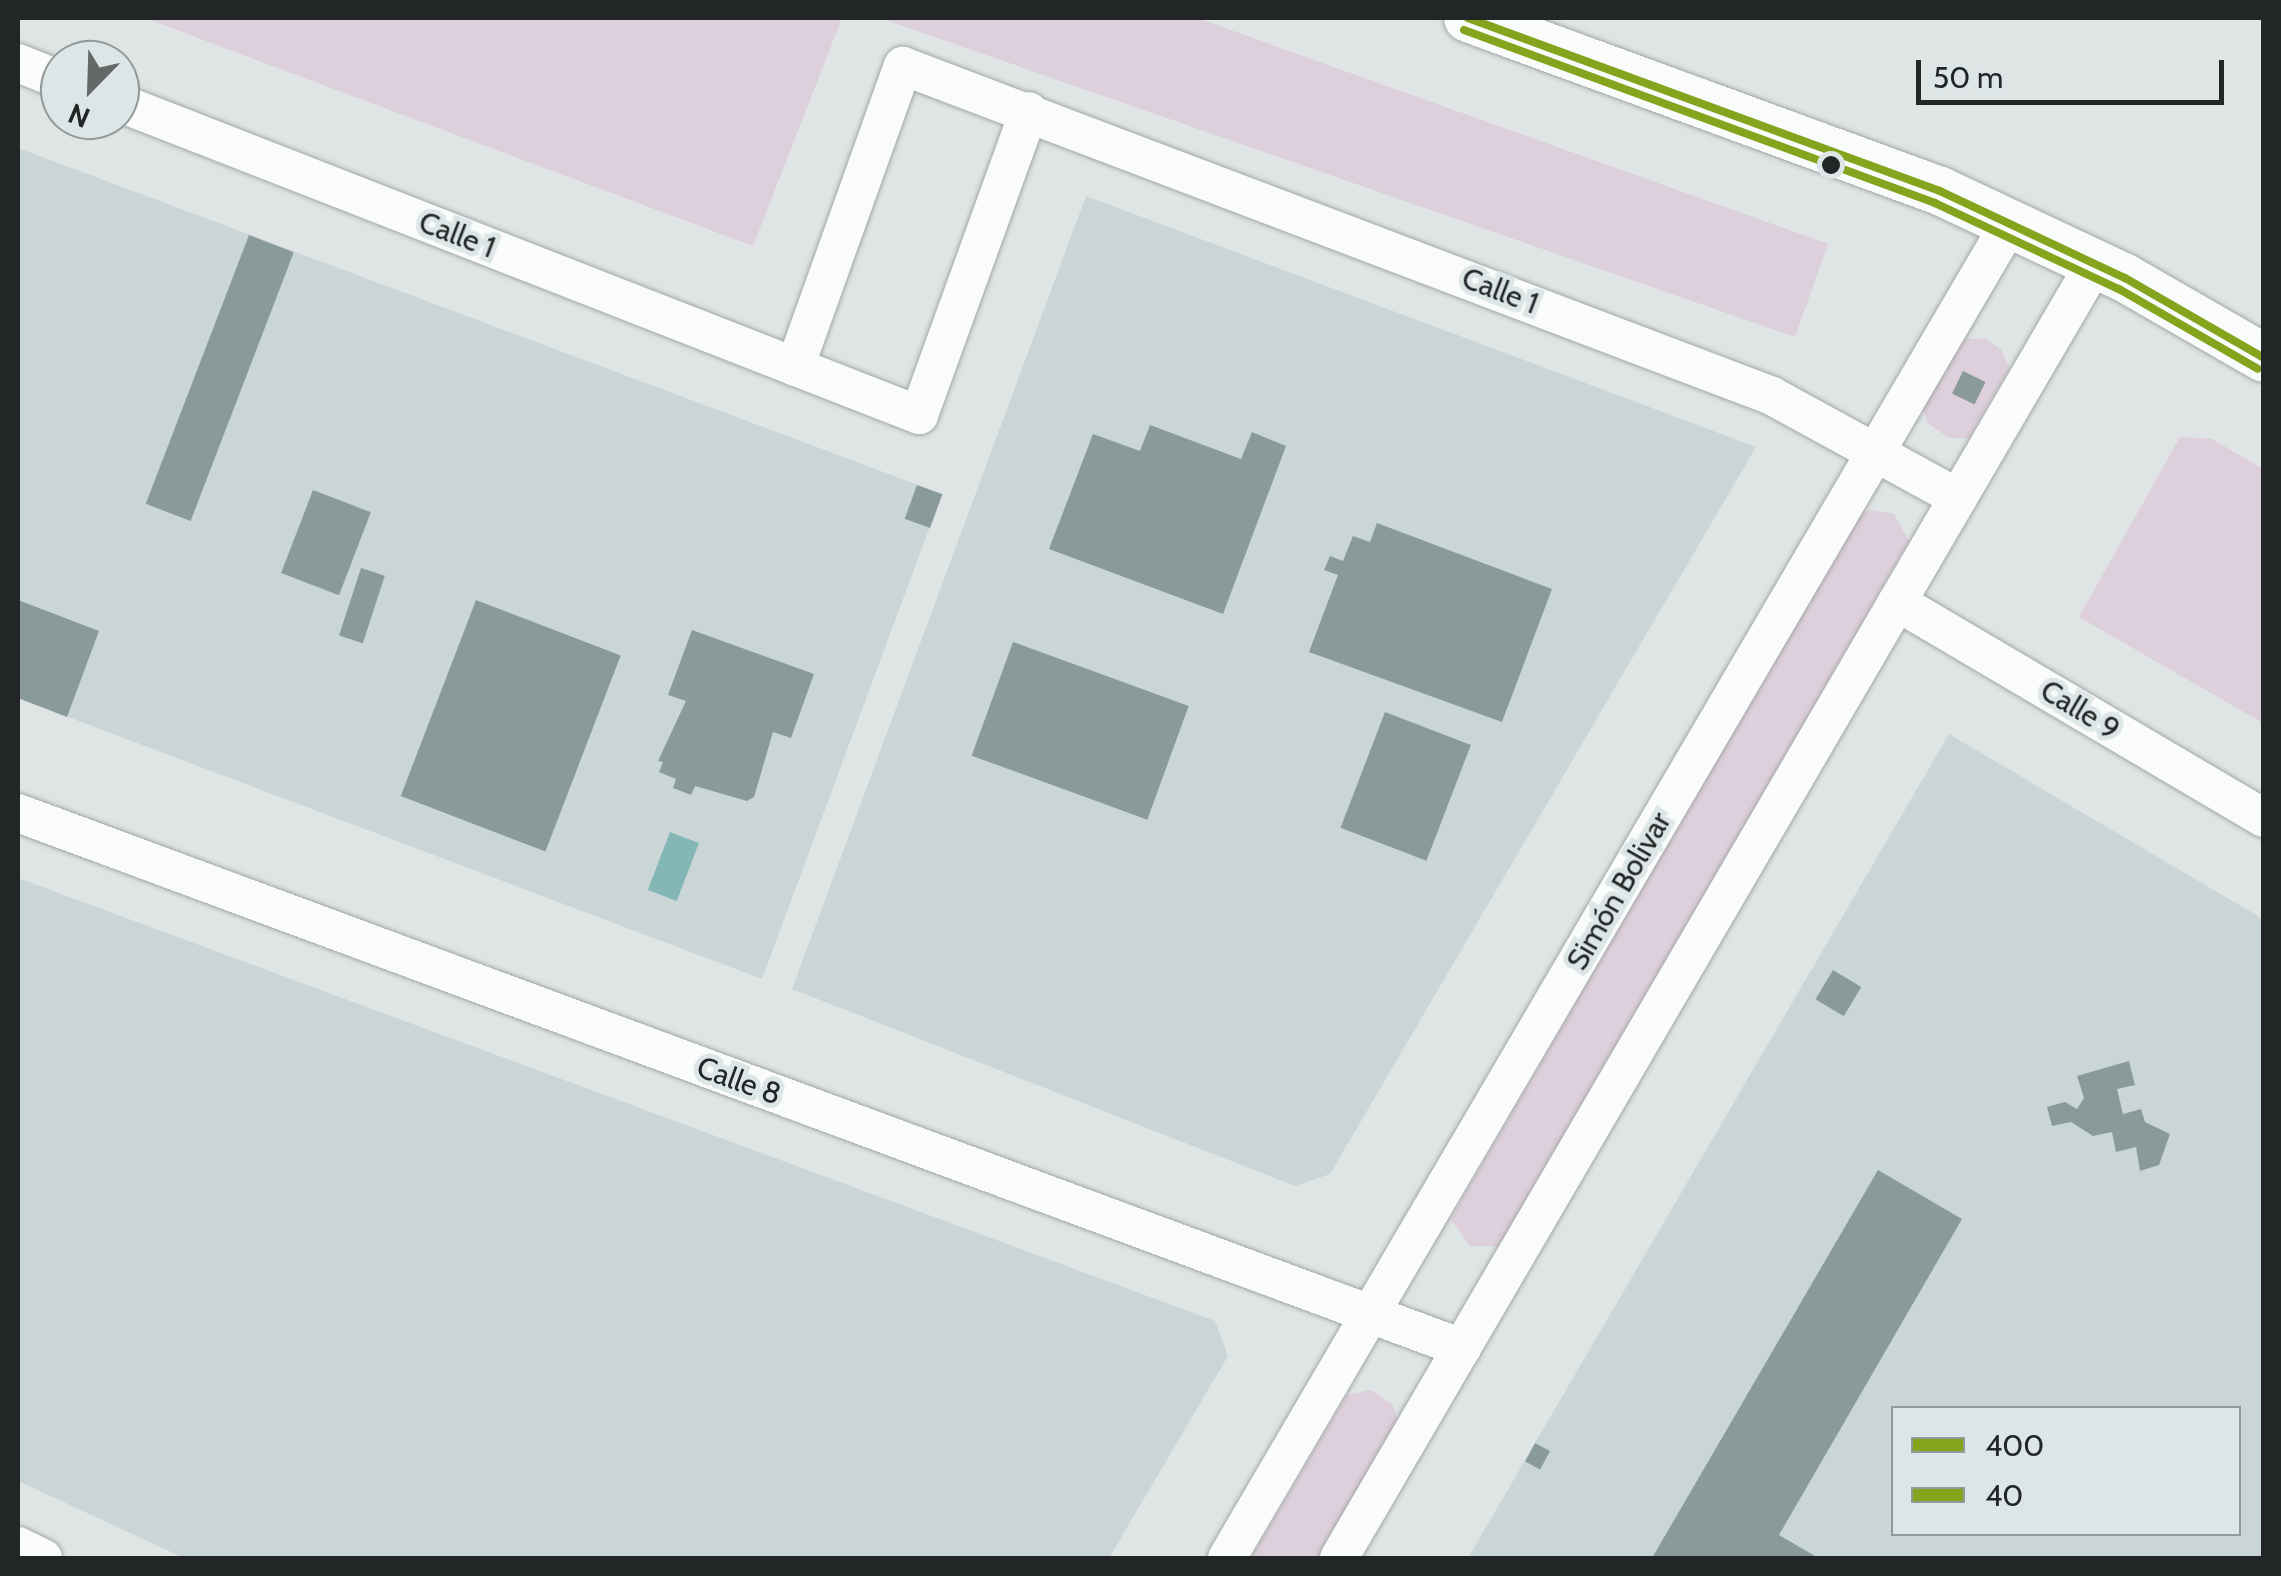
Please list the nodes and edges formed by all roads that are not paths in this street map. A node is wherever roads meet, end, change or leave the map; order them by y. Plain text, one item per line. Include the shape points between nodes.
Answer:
1 (1468, 18) edge
2 (140, 111) edge
3 (1029, 111) junction
4 (2010, 223) junction
5 (2095, 263) junction
6 (2264, 358) edge
7 (794, 367) junction
8 (1876, 453) junction
9 (1958, 498) junction
10 (1897, 602) junction
11 (18, 813) edge
12 (2264, 818) edge
13 (1370, 1314) junction
14 (1462, 1348) junction
15 (18, 1546) edge
16 (43, 1558) edge
17 (1227, 1558) edge
18 (1339, 1558) edge

1 - 4 street via 1892,172
2 - 7 street, Calle 1
3 - 7 street, Calle 1 via 904,66
3 - 7 street, Calle 1 via 918,415
3 - 8 street, Calle 1 via 1772,396
4 - 5 street
4 - 8 street, Simón Bolivar
5 - 6 street
5 - 9 street
8 - 9 street, Calle 1
8 - 13 street, Simón Bolivar
9 - 10 street
10 - 12 street, Calle 9
10 - 14 street
11 - 13 street, Calle 8
13 - 14 street, Calle 8
13 - 17 street, Simón Bolivar
14 - 18 street
15 - 16 street

